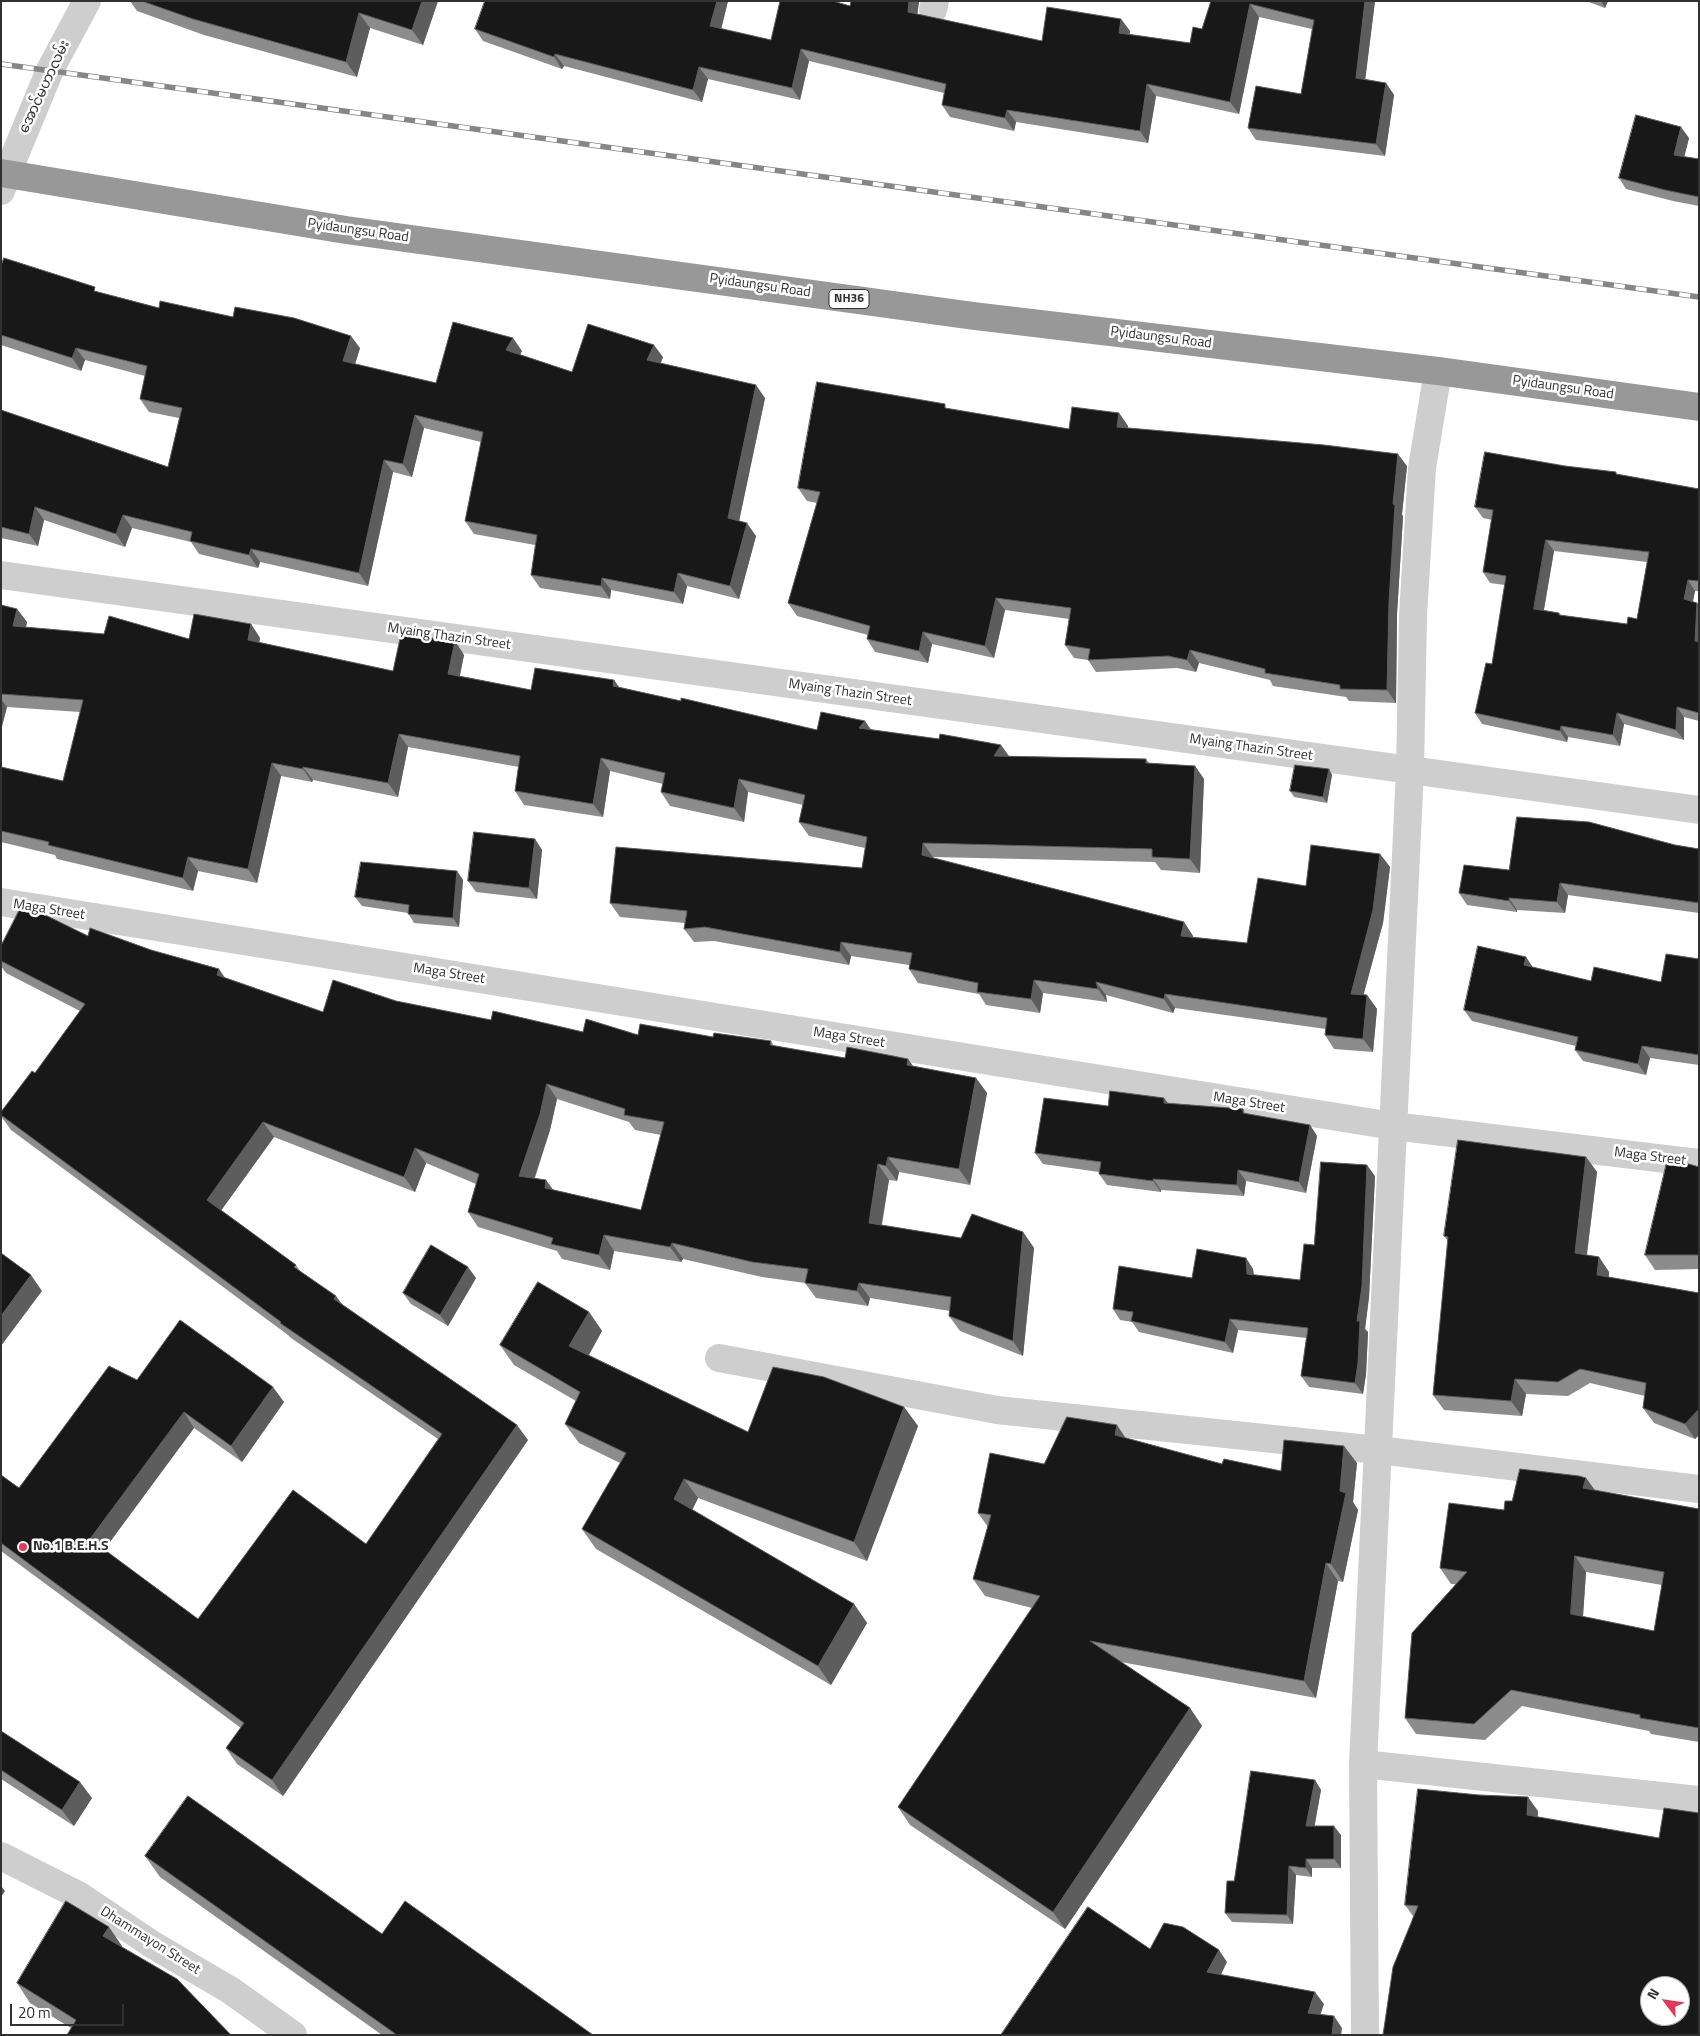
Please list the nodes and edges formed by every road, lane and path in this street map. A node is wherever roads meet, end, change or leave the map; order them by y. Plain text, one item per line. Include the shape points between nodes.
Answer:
1 (87, 1) edge
2 (3, 179) edge
3 (1438, 371) junction
4 (1699, 407) edge
5 (1, 575) edge
6 (1410, 770) junction
7 (1699, 810) edge
8 (1, 902) edge
9 (1394, 1126) junction
10 (1699, 1162) edge
11 (719, 1358) dead end
12 (1378, 1450) junction
13 (1699, 1488) edge
14 (1363, 1764) junction
15 (1699, 1800) edge
16 (1, 1856) edge
17 (293, 2035) edge
18 (1366, 2035) edge

1 - 2 street, အောင်မဟာလမ်း via 50,70
2 - 3 highway, Pyidaungsu Road / NH36 via 365,233 974,316
3 - 4 highway, Pyidaungsu Road / NH36
3 - 6 street via 1422,468 1412,615
5 - 6 street, Myaing Thazin Street
6 - 7 street, Myaing Thazin Street
6 - 9 street
8 - 9 street, Maga Street
9 - 10 street, Maga Street
9 - 12 street
11 - 12 street via 997,1410
12 - 13 street
12 - 14 street
14 - 15 street
14 - 18 street
16 - 17 street, Dhammayon Street via 80,1896 153,1945 230,1990

